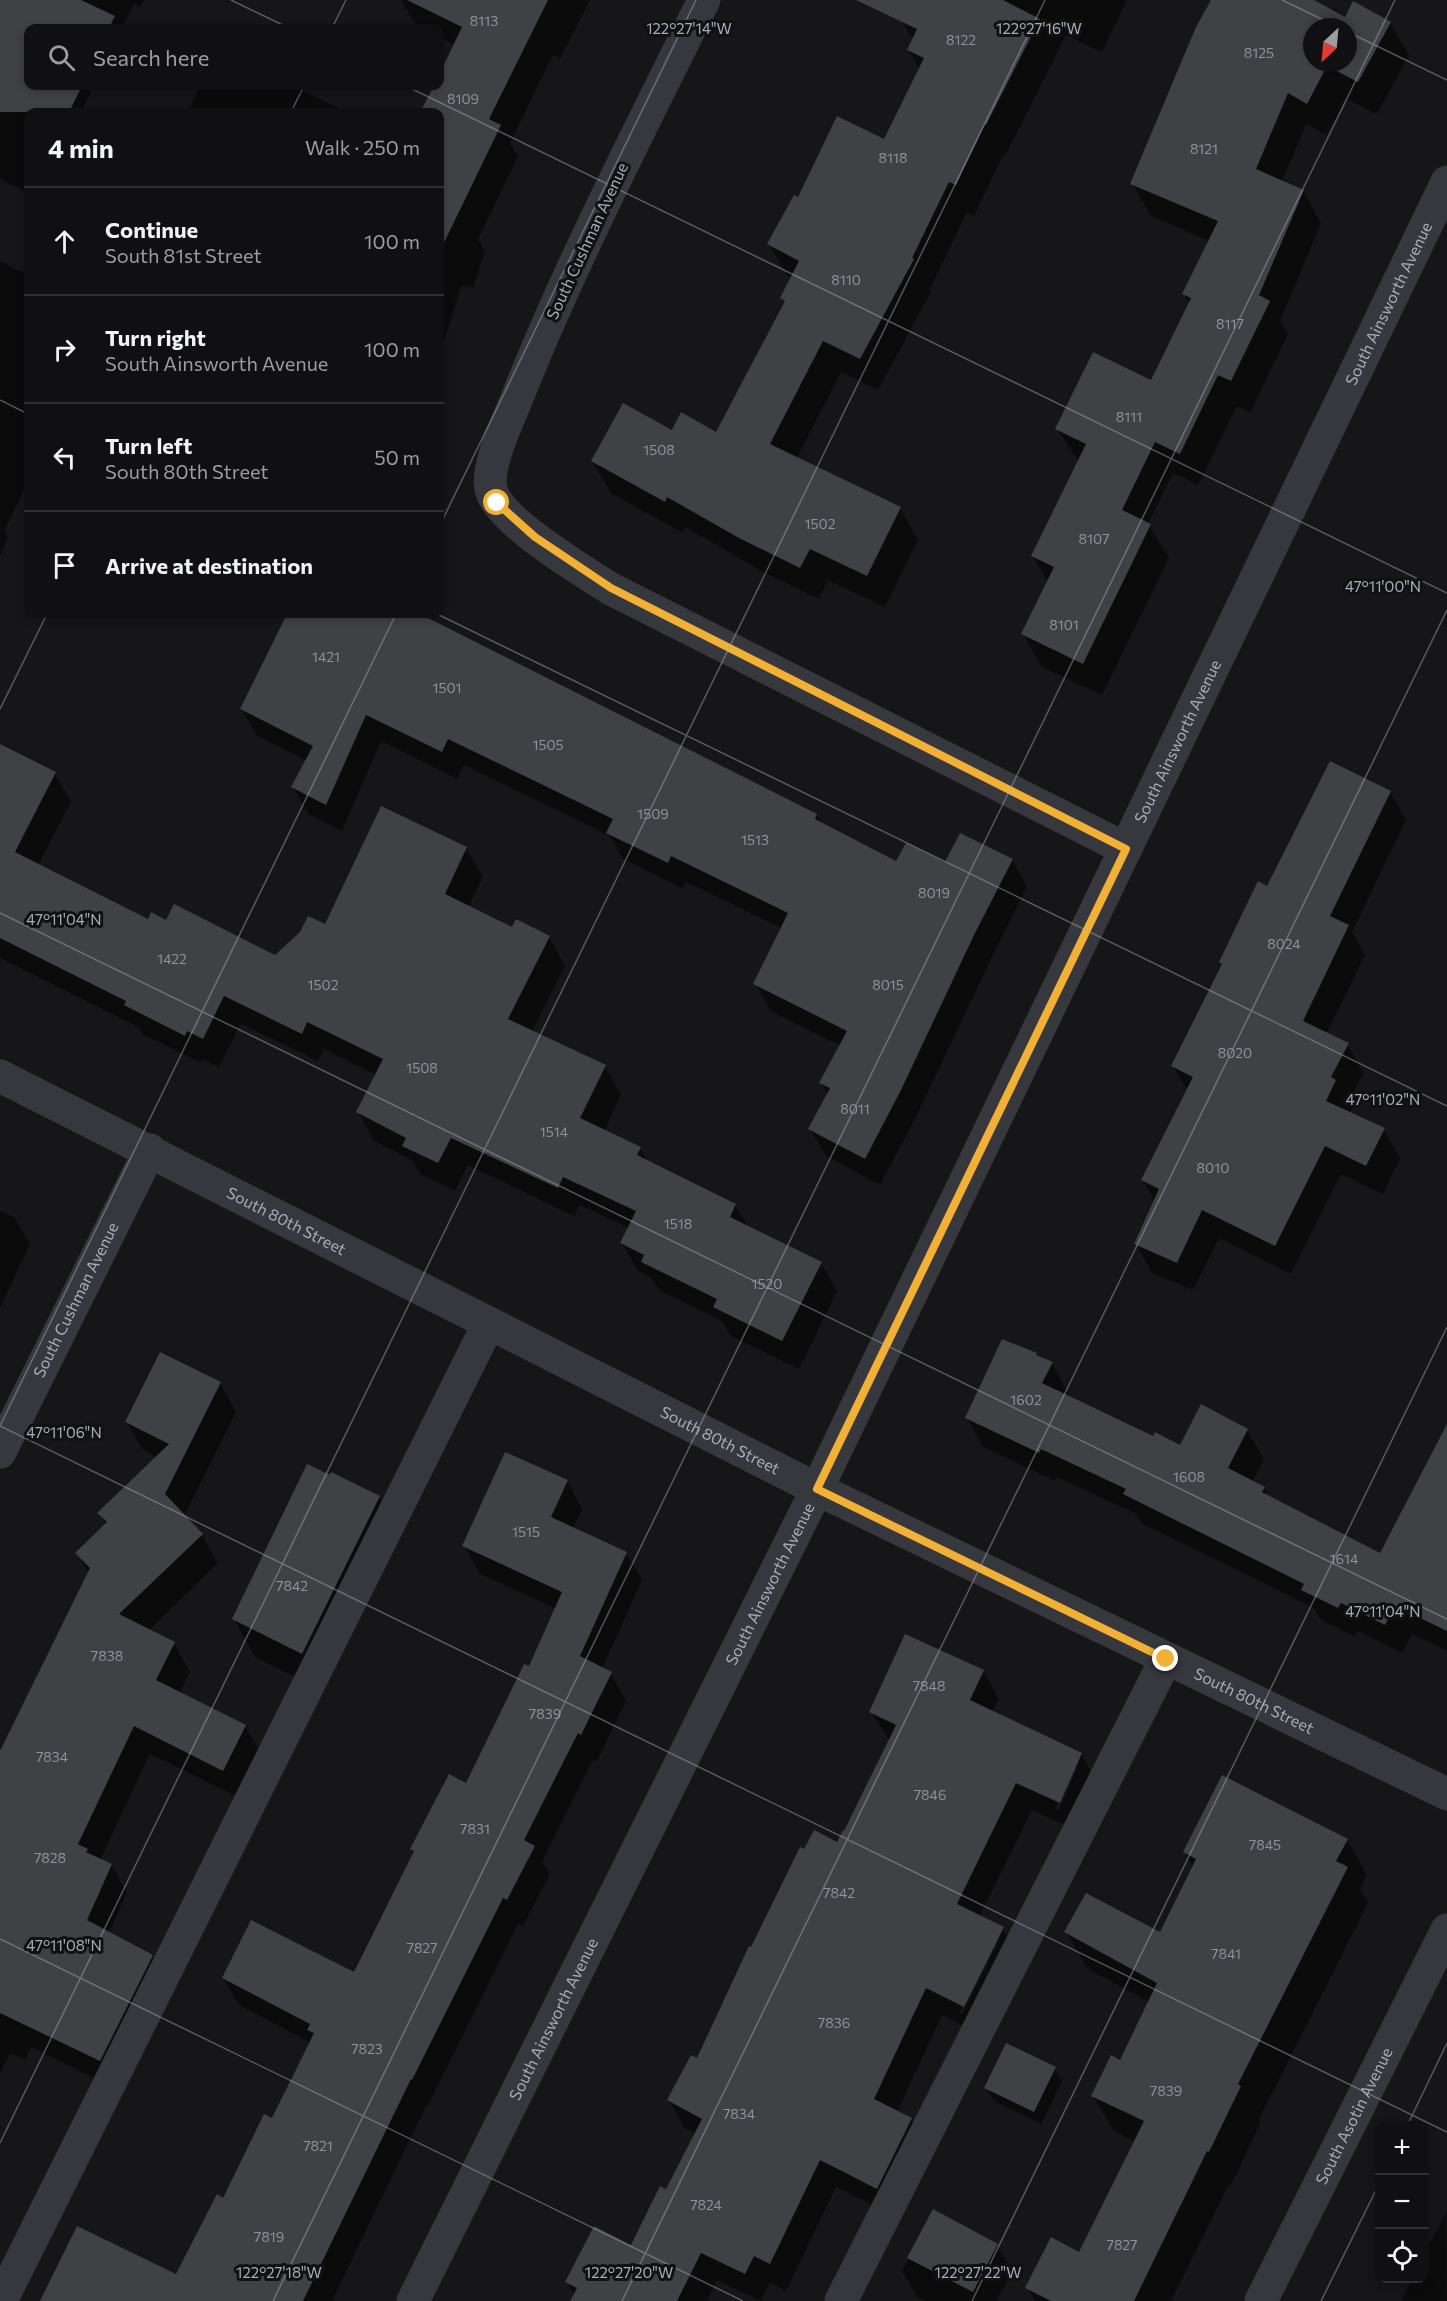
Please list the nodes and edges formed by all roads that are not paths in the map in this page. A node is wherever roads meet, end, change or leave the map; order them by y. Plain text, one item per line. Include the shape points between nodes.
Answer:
1 (704, 0) edge
2 (1447, 182) edge
3 (1126, 849) junction
4 (0, 1076) edge
5 (150, 1150) junction
6 (489, 1323) junction
7 (0, 1452) edge
8 (817, 1489) junction
9 (1166, 1659) junction
10 (1447, 1794) edge
11 (1447, 1930) edge
12 (1, 2301) edge
13 (413, 2301) edge
14 (841, 2301) edge
15 (1261, 2301) edge

1 - 3 street, South Cushman Avenue via 567,280 508,418 491,474 491,489 497,503 535,537 611,588
2 - 3 street, South Ainsworth Avenue
3 - 8 street, South Ainsworth Avenue
4 - 5 street, South 80th Street
5 - 6 street, South 80th Street
5 - 7 street, South Cushman Avenue
6 - 8 street, South 80th Street
6 - 12 street
8 - 9 street, South 80th Street
8 - 13 street, South Ainsworth Avenue
9 - 10 street, South 80th Street
9 - 14 street
11 - 15 street, South Asotin Avenue

